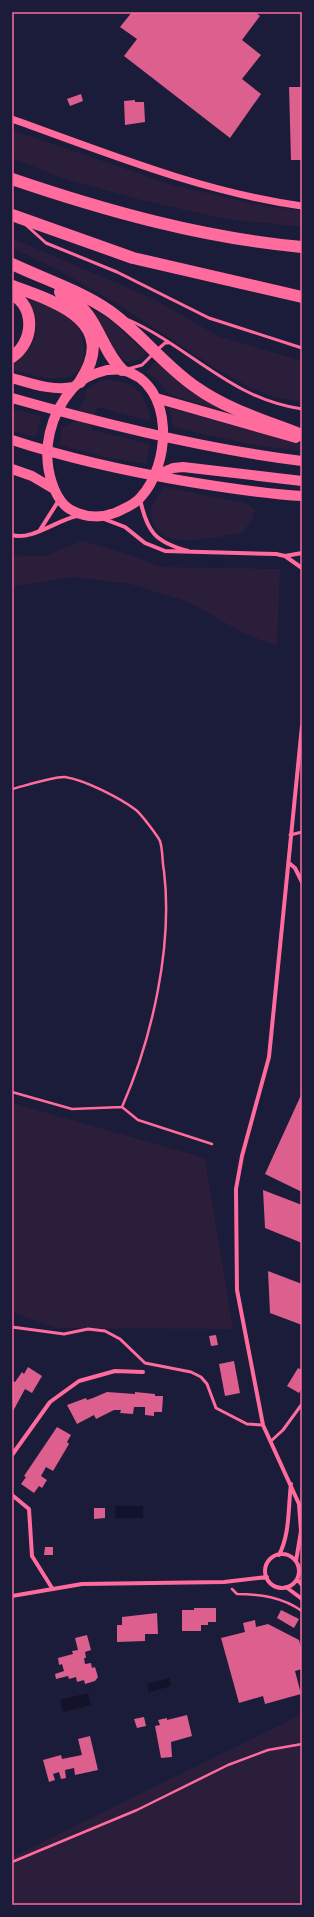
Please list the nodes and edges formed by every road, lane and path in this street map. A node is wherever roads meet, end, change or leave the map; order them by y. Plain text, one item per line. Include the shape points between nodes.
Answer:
1 (12, 119) edge
2 (12, 179) edge
3 (302, 206) edge
4 (14, 215) edge
5 (302, 247) edge
6 (17, 266) edge
7 (12, 286) edge
8 (12, 294) edge
9 (302, 297) edge
10 (108, 310) junction
11 (170, 343) junction
12 (302, 348) edge
13 (155, 352) junction
14 (12, 357) edge
15 (122, 370) junction
16 (12, 378) edge
17 (77, 384) junction
18 (12, 398) edge
19 (156, 398) junction
20 (302, 409) edge
21 (302, 436) edge
22 (302, 439) edge
23 (12, 440) edge
24 (302, 461) edge
25 (12, 469) edge
26 (154, 476) junction
27 (302, 481) edge
28 (54, 489) junction
29 (143, 494) junction
30 (302, 496) edge
31 (59, 499) junction
32 (82, 515) junction
33 (98, 517) junction
34 (40, 530) junction
35 (12, 536) edge
36 (196, 553) junction
37 (302, 553) edge
38 (285, 556) junction
39 (301, 566) edge
40 (302, 726) edge
41 (12, 789) edge
42 (302, 832) edge
43 (290, 835) junction
44 (289, 863) junction
45 (302, 882) edge
46 (12, 1092) edge
47 (122, 1107) junction
48 (212, 1144) dead end
49 (12, 1327) edge
50 (143, 1372) dead end
51 (302, 1404) edge
52 (263, 1426) junction
53 (271, 1441) junction
54 (12, 1454) edge
55 (291, 1484) junction
56 (12, 1496) edge
57 (279, 1555) junction
58 (296, 1561) junction
59 (267, 1577) junction
60 (297, 1579) junction
61 (224, 1582) junction
62 (302, 1585) edge
63 (52, 1588) junction
64 (286, 1588) junction
65 (12, 1596) edge
66 (302, 1599) edge
67 (302, 1611) edge
68 (302, 1744) edge
69 (12, 1862) edge

1 - 3 street via 198,184
2 - 5 highway via 88,205 150,221
4 - 9 highway via 133,258
4 - 12 lane via 46,243 117,272 209,318
6 - 10 highway
6 - 15 highway via 66,296 88,314 112,360
7 - 17 highway via 70,310 86,327 91,336 91,364
8 - 14 highway via 25,306 30,331 25,344
10 - 11 lane
10 - 13 highway
11 - 13 lane via 165,343
11 - 20 lane via 231,385 281,406
13 - 15 lane via 142,365
13 - 21 highway via 197,388 232,408
15 - 17 main road via 107,370 94,374
15 - 19 main road via 137,377
16 - 17 main road via 49,388 64,389
17 - 28 main road via 65,398 54,418 49,436 48,470
18 - 24 main road via 75,416 182,440
19 - 22 main road
19 - 26 main road via 164,433
23 - 30 main road via 86,461 167,478
25 - 28 main road via 32,476
26 - 27 main road via 173,468 183,467
26 - 29 main road
28 - 31 main road
29 - 33 main road via 123,509
29 - 36 street via 148,528 156,537 171,546
31 - 32 main road via 72,511
31 - 34 street
32 - 33 main road
32 - 34 street via 66,518
33 - 36 street via 125,527 153,548
34 - 35 street via 30,536
36 - 38 street via 265,553
37 - 38 street
38 - 39 street
40 - 43 street
41 - 47 path via 64,777 90,784 137,810 160,842 167,923 161,974 134,1079
42 - 43 lane
43 - 44 street
44 - 45 street via 296,868
44 - 52 street via 269,1057 242,1156 236,1189 237,1290
46 - 47 path via 72,1109
47 - 48 path via 138,1120
49 - 52 lane via 64,1334 88,1329 105,1331 120,1339 145,1363 192,1372 201,1377 207,1384 216,1408 247,1424
50 - 54 street via 115,1371 79,1381 50,1402
51 - 53 lane via 283,1430
52 - 53 street
53 - 55 street
55 - 57 street via 286,1530
55 - 58 street via 299,1504 301,1531
56 - 63 street via 29,1509 32,1556
57 - 58 street via 291,1557
57 - 59 street via 268,1563
58 - 60 street via 299,1570
59 - 61 street
59 - 64 street via 273,1585
60 - 62 street
60 - 64 street
61 - 63 street via 110,1582
61 - 67 path via 237,1594 259,1594 280,1599
63 - 65 street
64 - 66 street
68 - 69 path via 268,1750 228,1765 137,1810

